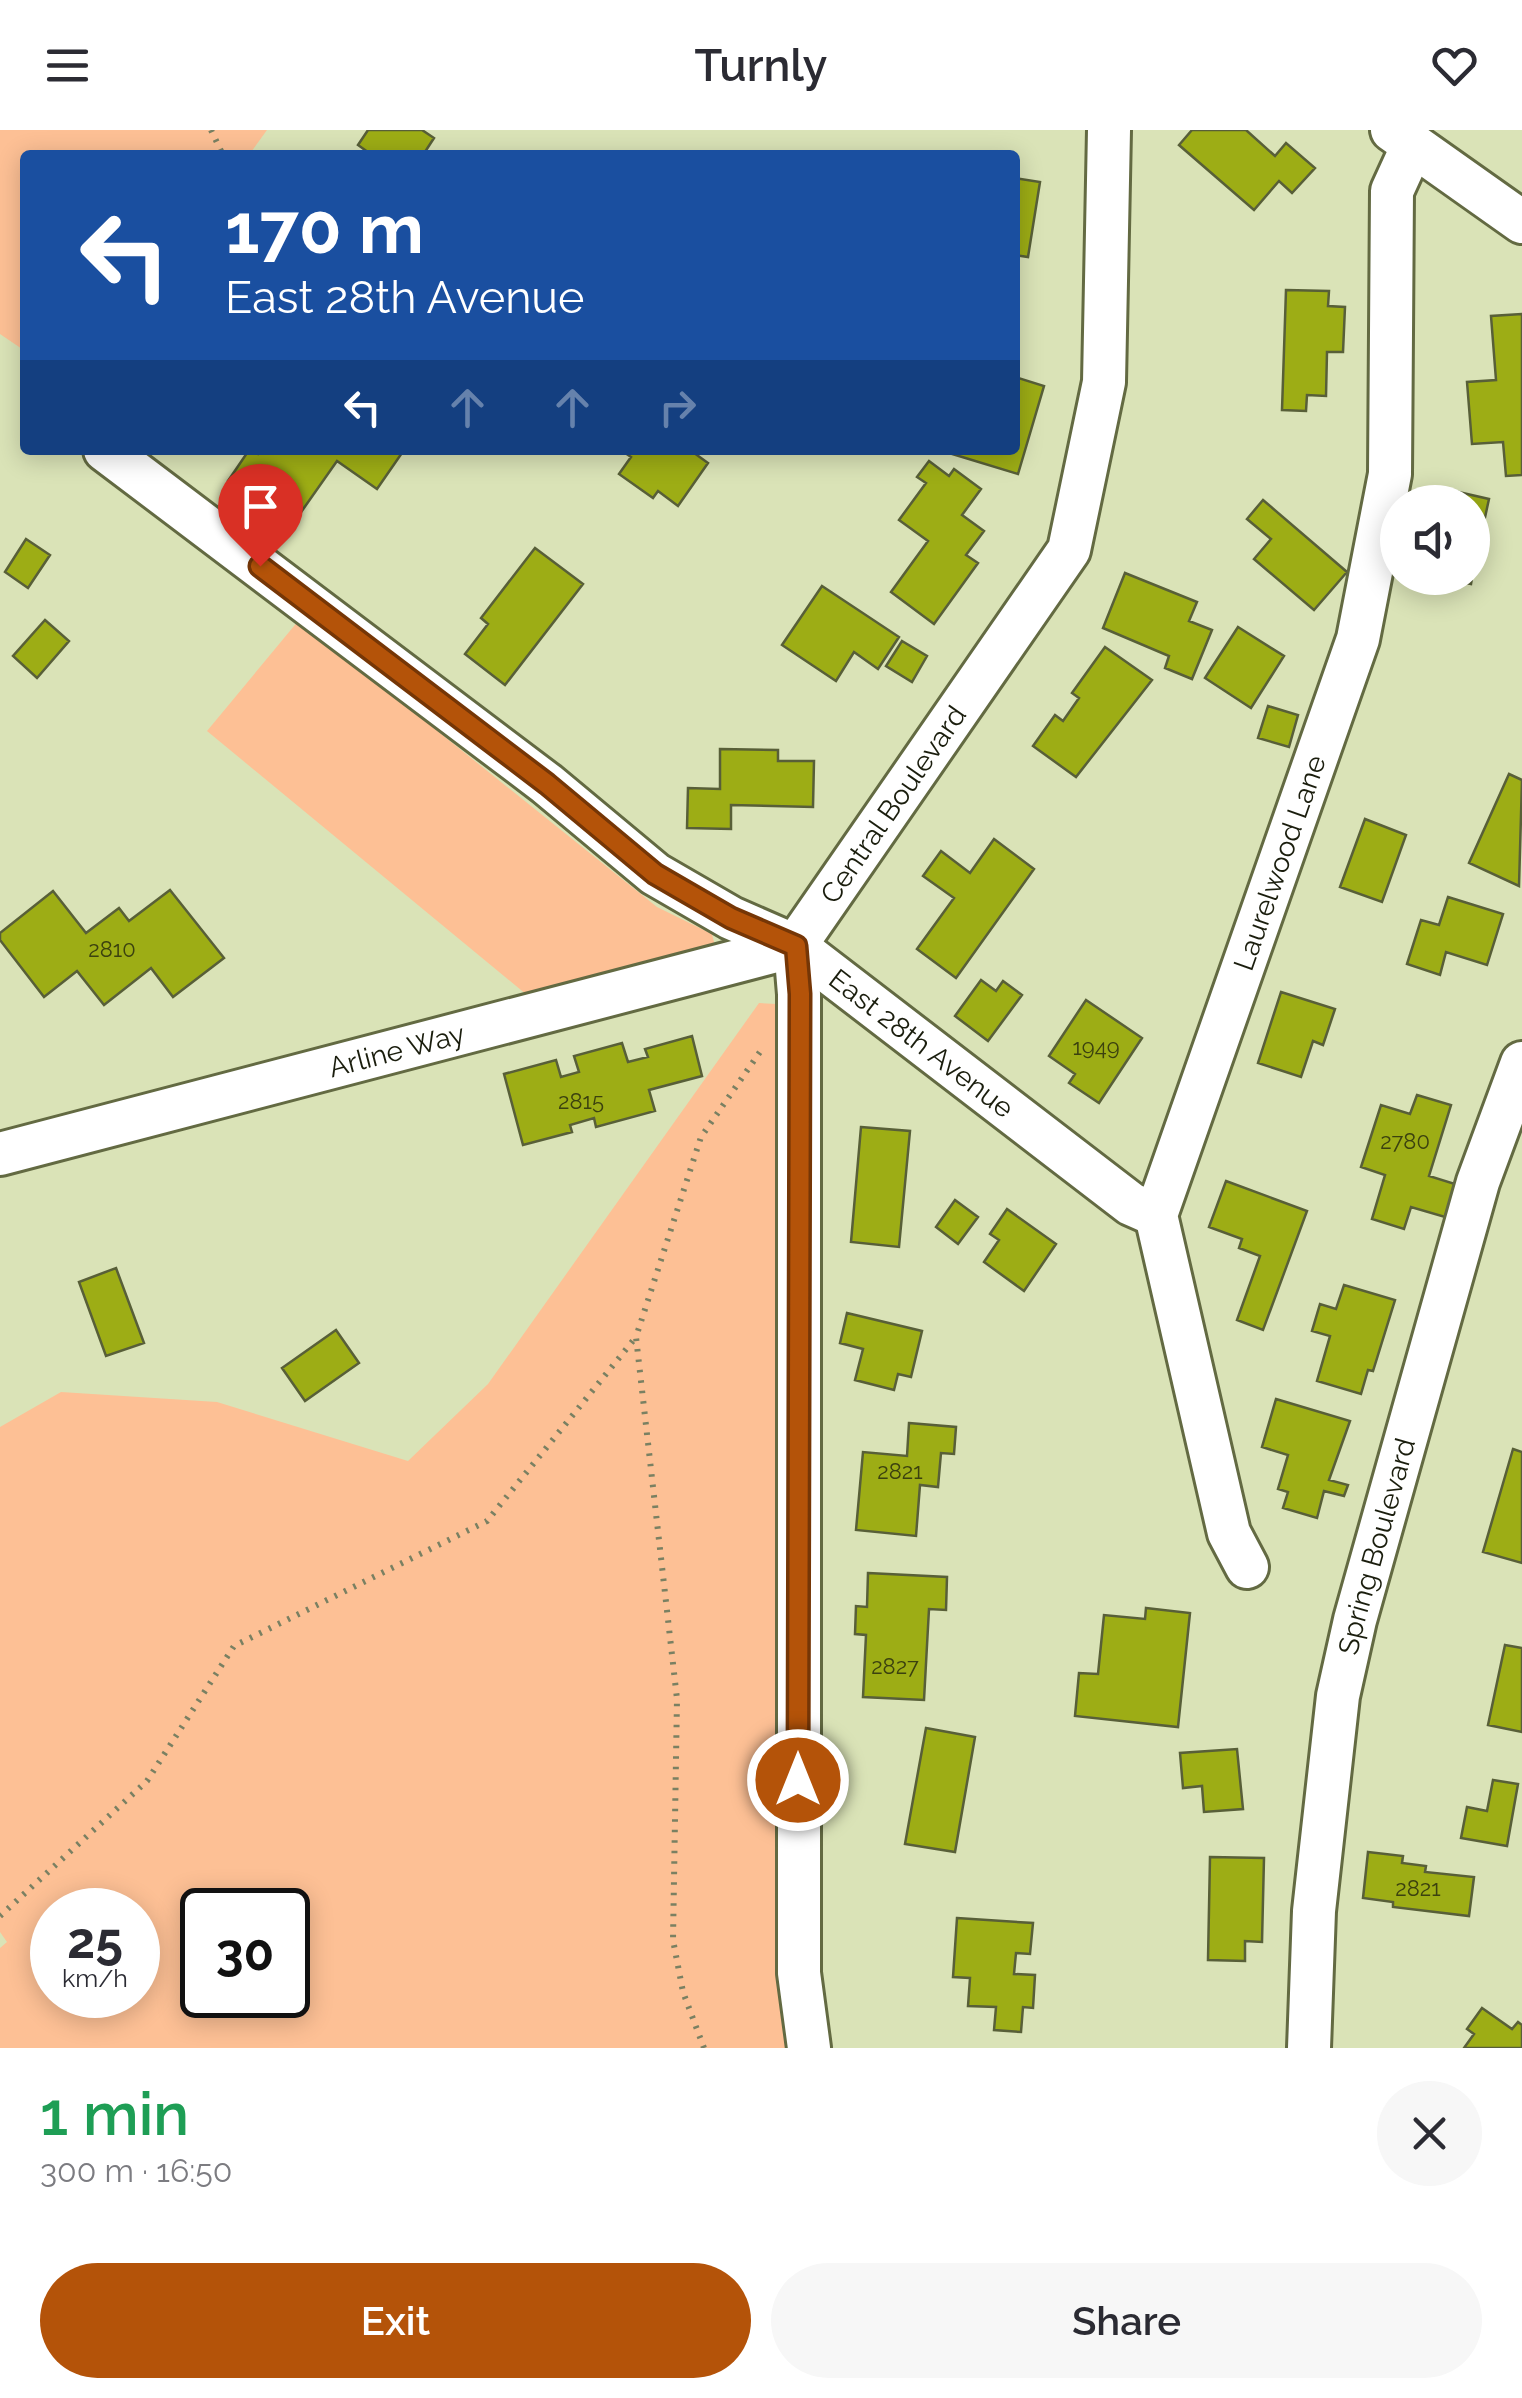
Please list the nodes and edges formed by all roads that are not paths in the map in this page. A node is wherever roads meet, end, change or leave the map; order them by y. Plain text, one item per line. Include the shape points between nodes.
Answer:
1 (1109, 130) edge
2 (1403, 138) edge
3 (1522, 222) edge
4 (112, 455) edge
5 (796, 946) junction
6 (1522, 1063) edge
7 (0, 1154) edge
8 (1156, 1215) junction
9 (1248, 1567) dead end
10 (809, 2048) edge
11 (1309, 2048) edge

1 - 5 street, Central Boulevard via 1104,382 1069,550
2 - 3 street
2 - 8 street, Laurelwood Lane via 1392,192 1390,474 1358,639
4 - 5 street, East 28th Avenue via 547,784 655,874
5 - 7 street, Arline Way
5 - 8 street, East 28th Avenue via 1130,1204
5 - 10 street via 798,1954
6 - 11 street, Spring Boulevard via 1478,1182 1338,1696 1314,1911
8 - 9 street via 1230,1533

